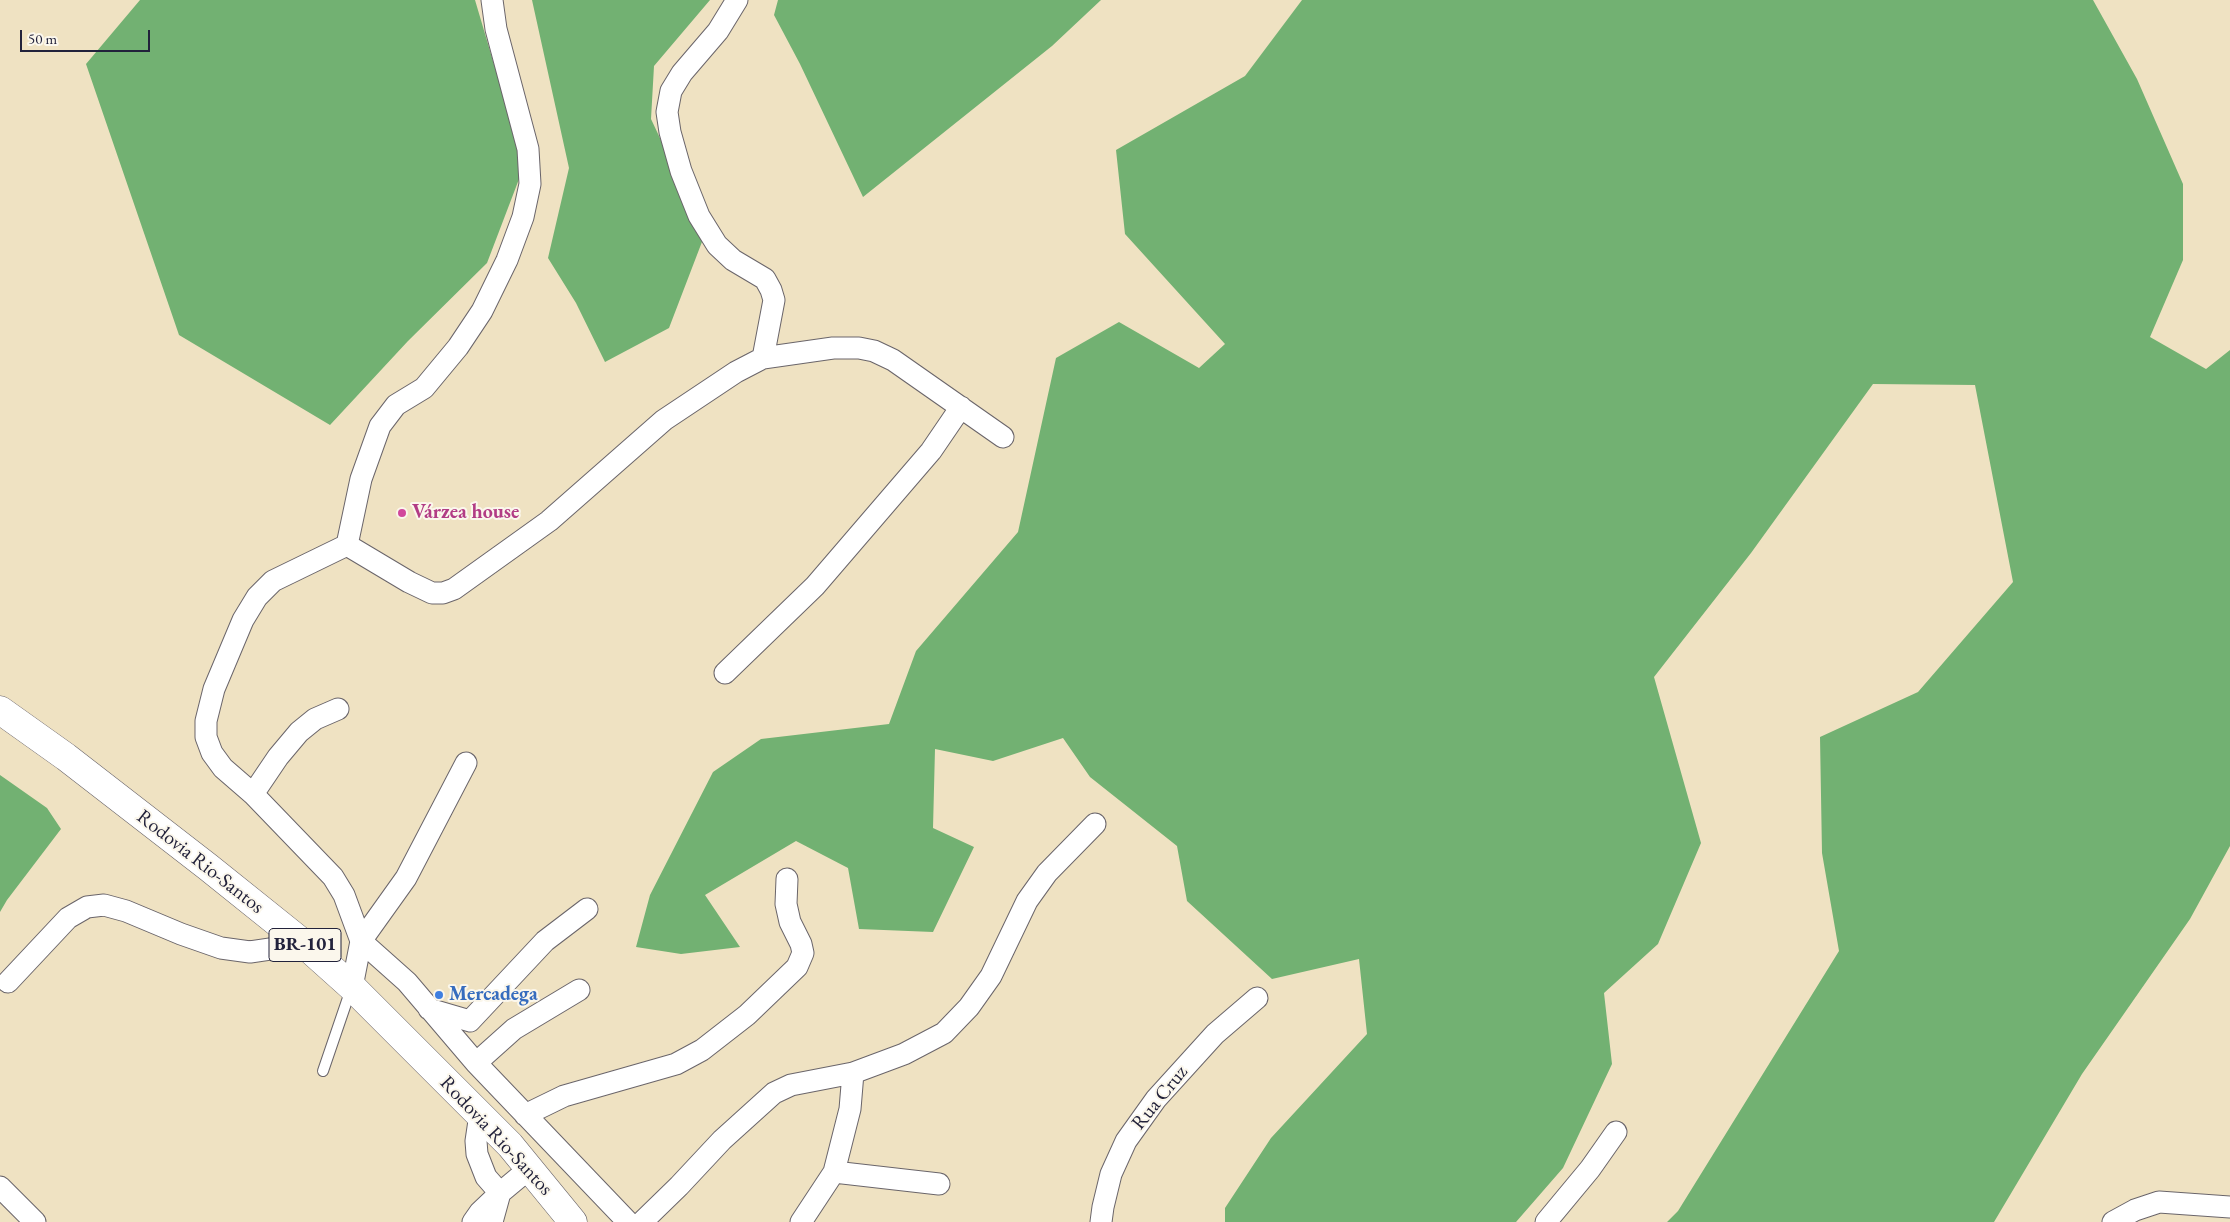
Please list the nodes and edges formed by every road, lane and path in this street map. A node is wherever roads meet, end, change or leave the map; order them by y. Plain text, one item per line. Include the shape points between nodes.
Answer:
1 (492, 0) edge
2 (737, 0) edge
3 (763, 358) junction
4 (961, 407) junction
5 (1003, 437) dead end
6 (346, 545) junction
7 (725, 673) dead end
8 (338, 709) dead end
9 (0, 710) edge
10 (466, 763) dead end
11 (253, 794) junction
12 (1095, 824) dead end
13 (787, 879) dead end
14 (587, 909) dead end
15 (361, 941) junction
16 (304, 944) junction
17 (8, 982) dead end
18 (352, 987) junction
19 (579, 990) dead end
20 (1257, 998) dead end
21 (429, 1009) junction
22 (470, 1021) junction
23 (470, 1057) junction
24 (323, 1071) dead end
25 (853, 1073) junction
26 (480, 1114) junction
27 (525, 1115) junction
28 (1616, 1132) dead end
29 (530, 1168) junction
30 (834, 1172) junction
31 (939, 1184) dead end
32 (0, 1187) edge
33 (500, 1192) junction
34 (2230, 1207) edge
35 (35, 1222) edge
36 (473, 1222) edge
37 (492, 1222) edge
38 (573, 1222) edge
39 (628, 1222) edge
40 (642, 1222) edge
41 (801, 1222) edge
42 (1102, 1222) edge
43 (1546, 1222) edge
44 (2113, 1222) edge

1 - 6 street via 496,29 528,149 530,184 523,217 508,260 482,311 458,347 424,388 396,405 380,426 361,479
2 - 3 street via 718,31 678,79 671,91 668,112 681,171 699,216 718,246 733,260 765,279 771,290 774,300
3 - 4 street via 833,348 874,351 893,360
3 - 6 street via 664,420 549,521 454,589 432,593
4 - 5 street
4 - 7 street via 931,451 815,586
6 - 11 street via 273,581 257,597 242,620 214,689 206,721 206,738 223,768
8 - 11 street via 315,719 299,732
9 - 16 highway, Rodovia Rio-Santos / BR-101 via 74,763
10 - 15 street via 410,871
11 - 15 street via 333,877 344,895
12 - 25 street via 1047,873 1027,901 991,976 969,1008 944,1033 904,1054
13 - 27 street via 786,904 803,953 797,967 747,1015 702,1050 676,1064 564,1096
14 - 22 street via 545,941
15 - 18 street
15 - 21 street via 407,982
16 - 17 street via 250,952 221,948 126,911 104,905 87,907 68,918
16 - 18 highway, Rodovia Rio-Santos / BR-101
18 - 24 lane
18 - 26 highway, Rodovia Rio-Santos / BR-101
19 - 23 street
20 - 42 street, Rua Cruz via 1215,1034 1156,1098 1126,1141 1111,1174
21 - 22 street
21 - 23 street
22 - 23 street
23 - 27 street
25 - 30 street via 850,1109
25 - 40 street via 792,1085 774,1093 722,1140
26 - 29 highway, Rodovia Rio-Santos / BR-101
26 - 33 street via 477,1154 486,1177
27 - 39 street
28 - 43 street
29 - 33 street
29 - 38 highway, Rodovia Rio-Santos / BR-101
30 - 31 street
30 - 41 street
32 - 35 street
33 - 36 street
33 - 37 street
34 - 44 street via 2159,1202

